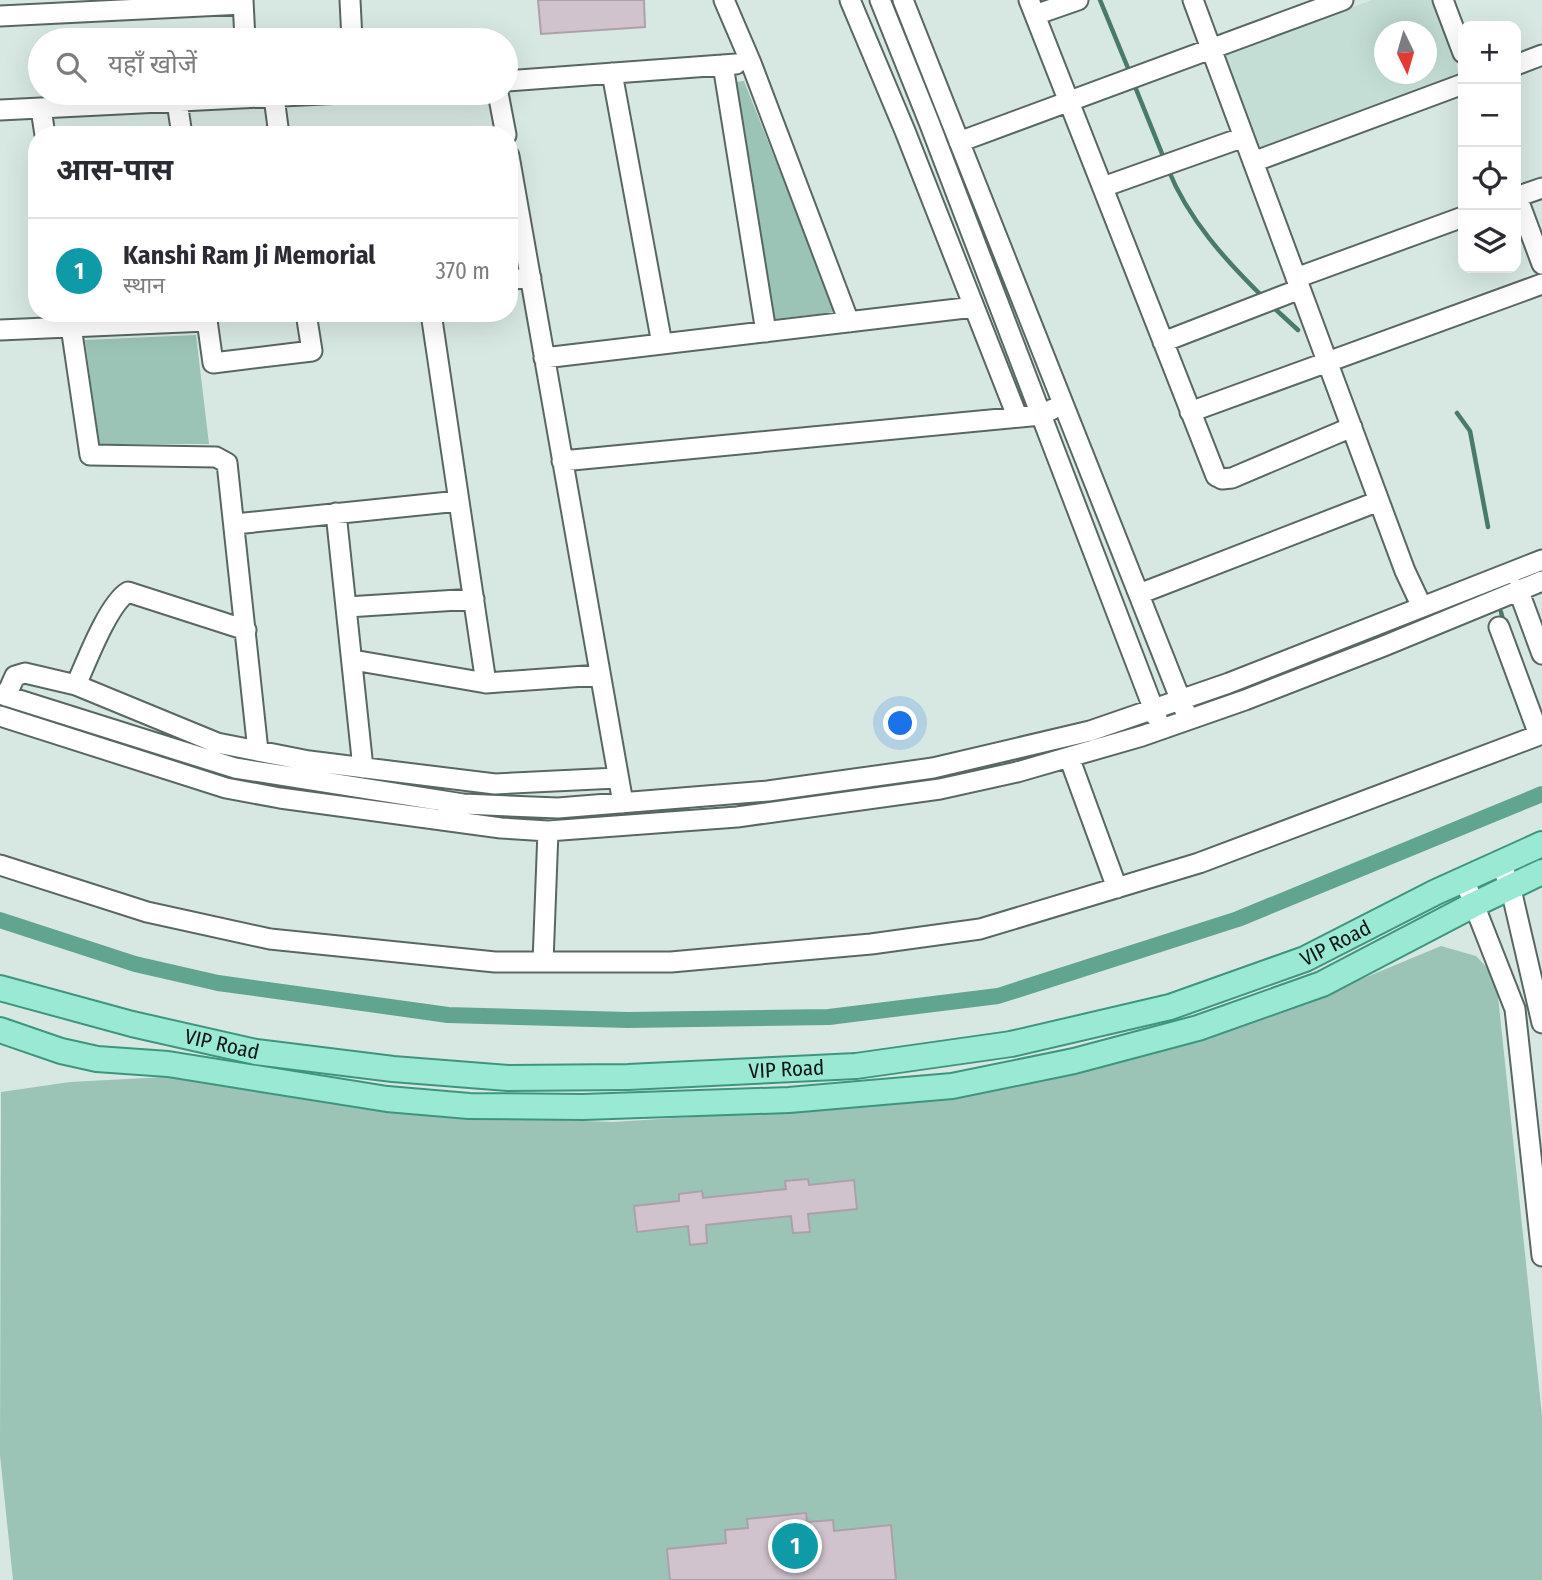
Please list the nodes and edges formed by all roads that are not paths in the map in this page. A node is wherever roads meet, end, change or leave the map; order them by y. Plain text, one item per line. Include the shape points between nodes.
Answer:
1 (350, 0) edge
2 (724, 0) edge
3 (850, 0) edge
4 (880, 0) edge
5 (903, 0) edge
6 (1078, 0) edge
7 (1194, 0) edge
8 (1343, 0) edge
9 (1443, 0) edge
10 (243, 2) edge
11 (149, 4) edge
12 (90, 6) edge
13 (1032, 8) edge
14 (0, 16) edge
15 (244, 28) edge
16 (351, 28) edge
17 (1458, 40) edge
18 (1212, 49) junction
19 (1542, 55) edge
20 (751, 63) junction
21 (1521, 63) edge
22 (723, 65) junction
23 (612, 73) junction
24 (518, 80) edge
25 (1458, 86) edge
26 (1069, 102) junction
27 (119, 105) edge
28 (177, 105) edge
29 (275, 105) edge
30 (500, 105) edge
31 (41, 109) junction
32 (0, 110) edge
33 (44, 126) edge
34 (181, 126) edge
35 (278, 126) edge
36 (504, 126) edge
37 (1244, 137) junction
38 (959, 142) junction
39 (1253, 162) junction
40 (1102, 187) junction
41 (1542, 188) edge
42 (1521, 194) edge
43 (1521, 209) edge
44 (518, 213) edge
45 (1458, 219) edge
46 (1542, 264) edge
47 (531, 278) junction
48 (518, 279) edge
49 (1298, 283) junction
50 (1542, 284) edge
51 (974, 307) junction
52 (56, 322) edge
53 (70, 322) edge
54 (208, 322) edge
55 (307, 322) edge
56 (432, 322) edge
57 (849, 322) junction
58 (0, 330) edge
59 (766, 332) junction
60 (1163, 342) junction
61 (662, 344) junction
62 (544, 358) junction
63 (1328, 362) junction
64 (1063, 404) junction
65 (1191, 412) junction
66 (1041, 415) junction
67 (1017, 416) junction
68 (1352, 427) junction
69 (562, 461) junction
70 (1379, 500) junction
71 (459, 501) junction
72 (336, 513) junction
73 (234, 524) junction
74 (1542, 560) edge
75 (1542, 580) edge
76 (1518, 589) junction
77 (1139, 594) junction
78 (474, 599) junction
79 (347, 607) junction
80 (1422, 607) junction
81 (1499, 627) dead end
82 (246, 629) junction
83 (1542, 654) edge
84 (353, 660) junction
85 (599, 675) junction
86 (486, 683) junction
87 (76, 685) junction
88 (3, 695) edge
89 (1181, 700) junction
90 (1154, 709) junction
91 (0, 716) edge
92 (1189, 719) junction
93 (1161, 729) junction
94 (1541, 734) edge
95 (258, 751) junction
96 (1069, 757) junction
97 (363, 768) junction
98 (617, 778) junction
99 (622, 803) junction
100 (548, 831) junction
101 (1542, 844) edge
102 (1501, 862) junction
103 (0, 864) edge
104 (1542, 872) edge
105 (1464, 879) junction
106 (1117, 888) junction
107 (1509, 888) junction
108 (1473, 905) junction
109 (543, 962) junction
110 (0, 988) edge
111 (1539, 997) edge
112 (1513, 1001) junction
113 (1542, 1023) edge
114 (0, 1030) edge
115 (1542, 1256) edge

1 - 16 street
2 - 20 street
3 - 51 street
4 - 66 street
5 - 38 street
6 - 13 street
7 - 18 street
8 - 18 street
9 - 17 street
10 - 11 street
10 - 15 street
11 - 12 street
12 - 14 street
13 - 26 street
18 - 26 street
18 - 37 street
19 - 21 street
20 - 22 street
20 - 57 street
22 - 23 street
22 - 59 street
23 - 24 street
23 - 61 street
25 - 39 street
26 - 38 street
26 - 40 street
27 - 31 street
28 - 34 street
29 - 35 street
30 - 36 street
31 - 32 street
31 - 33 street
37 - 39 street
37 - 40 street
38 - 64 street
39 - 49 street
40 - 60 street
41 - 42 street
43 - 46 street
44 - 47 street
45 - 49 street
47 - 48 street
47 - 62 street
49 - 60 street via 1278,297
49 - 63 street
50 - 63 street
51 - 57 street
51 - 67 street
52 - 58 street
53 - 73 street via 90,454 216,457 228,463
54 - 55 street via 213,363 312,351
56 - 71 street
57 - 59 street
59 - 61 street
60 - 65 street
61 - 62 street
62 - 69 street
63 - 65 street
63 - 68 street
64 - 66 street
64 - 77 street
65 - 68 street via 1216,477 1222,480
66 - 67 street
66 - 90 street
67 - 69 street
68 - 70 street
69 - 85 street
70 - 77 street
70 - 80 street
71 - 72 street
71 - 78 street
72 - 73 street
72 - 79 street
73 - 82 street
74 - 80 street
75 - 76 street
76 - 83 street
76 - 92 street via 1384,646
77 - 89 street
78 - 79 street
78 - 86 street
79 - 84 street
80 - 89 street
81 - 94 street
82 - 87 street via 128,593 109,617
82 - 95 street
84 - 86 street
84 - 97 street
85 - 86 street
85 - 98 street
87 - 88 street via 25,673 15,676
87 - 95 street via 217,743
88 - 99 street via 235,768 463,804 558,808
89 - 90 street
89 - 92 street
90 - 93 street
90 - 99 street via 1090,731 933,768 768,791
91 - 100 street via 226,788
92 - 93 street
93 - 96 street
94 - 106 street via 1199,863
95 - 97 street
96 - 100 street via 927,790 737,817
96 - 106 street
97 - 98 street via 495,784
98 - 99 street
100 - 109 street
101 - 102 main road, VIP Road
102 - 105 main road, VIP Road
102 - 107 street
103 - 109 street via 147,912 270,939 495,962
104 - 107 main road, VIP Road
105 - 108 street
105 - 110 main road, VIP Road via 1305,959 1170,1007 1011,1044 856,1066 508,1078 393,1069 257,1052
106 - 109 street via 980,929 871,944 671,962
107 - 108 main road, VIP Road
107 - 111 street
108 - 112 street
108 - 114 main road, VIP Road via 1322,984 1198,1028 1074,1061 938,1087 789,1100 583,1107 469,1106 387,1099 168,1064 97,1059
111 - 112 street
111 - 113 street
112 - 115 street

